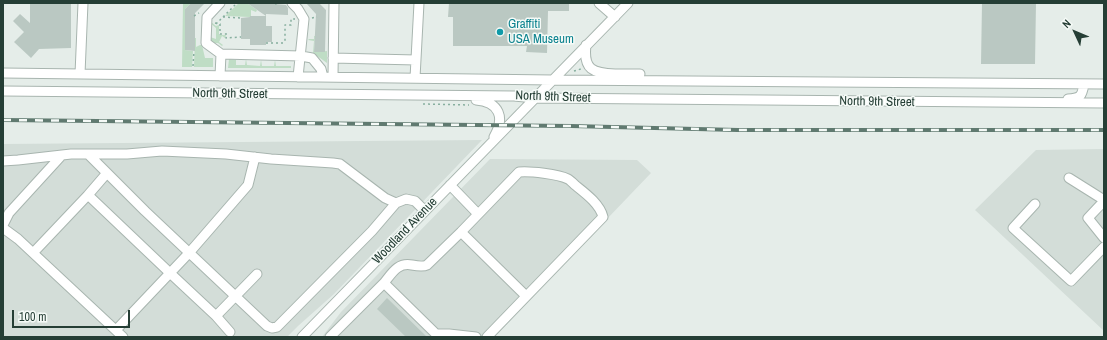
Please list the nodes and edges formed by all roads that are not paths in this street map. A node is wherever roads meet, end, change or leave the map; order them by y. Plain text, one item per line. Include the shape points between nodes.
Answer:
1 (83, 3) edge
2 (220, 3) edge
3 (292, 3) edge
4 (334, 3) edge
5 (419, 3) edge
6 (600, 3) edge
7 (628, 3) edge
8 (615, 17) junction
9 (586, 45) junction
10 (221, 54) junction
11 (300, 56) junction
12 (333, 58) junction
13 (416, 60) junction
14 (3, 73) edge
15 (80, 74) junction
16 (220, 76) junction
17 (298, 76) junction
18 (323, 77) junction
19 (333, 77) junction
20 (416, 78) junction
21 (553, 80) junction
22 (652, 80) junction
23 (1084, 84) junction
24 (1104, 84) edge
25 (3, 91) edge
26 (438, 96) junction
27 (535, 98) junction
28 (987, 103) junction
29 (1104, 103) edge
30 (489, 145) junction
31 (88, 154) junction
32 (62, 155) junction
33 (255, 157) junction
34 (3, 161) edge
35 (107, 173) junction
36 (1069, 178) dead end
37 (450, 185) junction
38 (88, 195) junction
39 (1104, 201) edge
40 (396, 203) junction
41 (1035, 204) dead end
42 (425, 211) junction
43 (478, 214) junction
44 (3, 227) edge
45 (461, 232) junction
46 (1104, 238) edge
47 (1104, 246) edge
48 (33, 253) junction
49 (189, 253) junction
50 (170, 273) junction
51 (257, 274) dead end
52 (384, 283) junction
53 (235, 296) junction
54 (526, 296) junction
55 (216, 316) junction
56 (116, 330) junction
57 (230, 332) dead end
58 (123, 337) edge
59 (302, 337) edge
60 (330, 337) edge
61 (476, 337) edge
62 (487, 337) edge

1 - 15 street
2 - 10 street via 207,17 206,43
3 - 11 street via 304,19
4 - 12 street
5 - 13 street
6 - 8 street
7 - 8 street, Woodland Avenue
8 - 9 street, Woodland Avenue
9 - 21 street, Woodland Avenue
9 - 22 street via 586,60 595,72 642,74
10 - 11 street
10 - 16 street
11 - 17 street
11 - 18 street via 312,58 321,69
12 - 13 street
12 - 19 street
13 - 20 street
14 - 15 street, North 9th Street
15 - 16 street, North 9th Street
16 - 17 street, North 9th Street
17 - 18 street, North 9th Street
18 - 19 street, North 9th Street
19 - 20 street, North 9th Street
20 - 21 street, North 9th Street
21 - 22 street, North 9th Street
21 - 27 street, Woodland Avenue
22 - 23 street, North 9th Street
23 - 24 street, North 9th Street
23 - 28 street via 1083,93 1078,98 1002,99
25 - 26 street, North 9th Street
26 - 27 street, North 9th Street
26 - 30 street via 479,100 495,106 499,113 499,125
27 - 28 street, North 9th Street
27 - 30 street, Woodland Avenue
28 - 29 street, North 9th Street
30 - 37 street, Woodland Avenue
31 - 32 street
31 - 33 street via 162,152
31 - 35 street
32 - 34 street
32 - 44 street via 9,213
33 - 40 street via 340,164 385,198
33 - 49 street via 248,185
35 - 38 street
35 - 49 street
36 - 39 street
37 - 42 street, Woodland Avenue
37 - 43 street
38 - 48 street
38 - 50 street
39 - 46 street via 1088,218
40 - 42 street via 410,200
40 - 53 street via 372,231 277,327 267,326
41 - 47 street via 1013,228 1071,281
42 - 59 street, Woodland Avenue
43 - 45 street
43 - 54 street via 519,172 526,171 568,179 590,197 602,212 603,217
44 - 48 street
45 - 52 street via 426,266 406,263 400,265
45 - 54 street
48 - 56 street
49 - 50 street
49 - 53 street
50 - 55 street
50 - 56 street
51 - 53 street
52 - 60 street
52 - 61 street via 436,334
53 - 55 street
54 - 62 street
55 - 57 street
56 - 58 street

